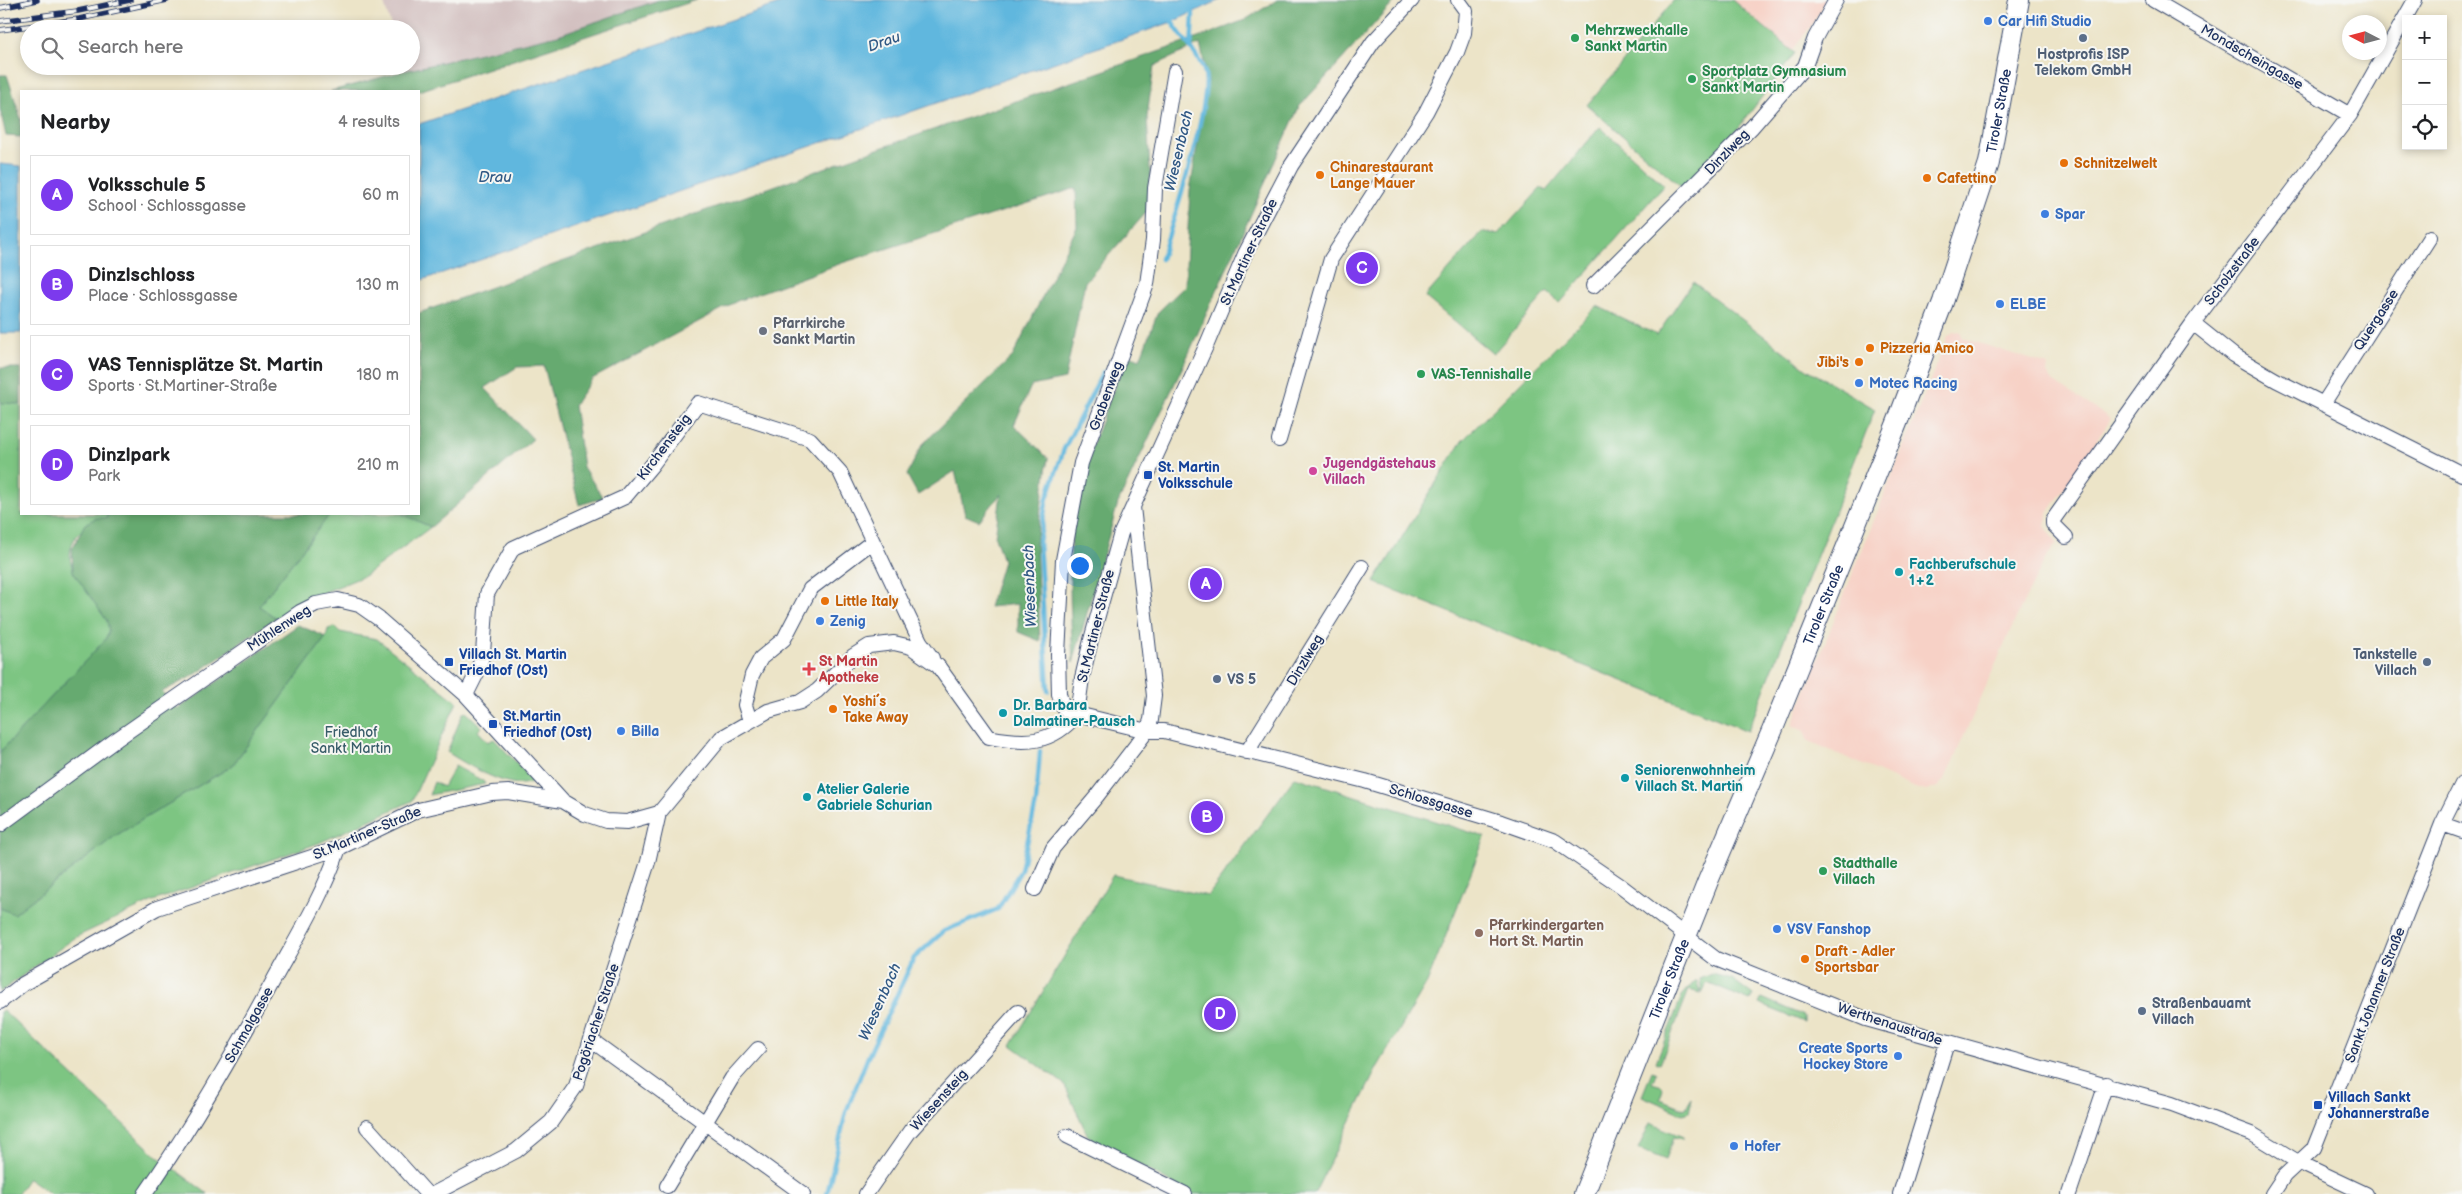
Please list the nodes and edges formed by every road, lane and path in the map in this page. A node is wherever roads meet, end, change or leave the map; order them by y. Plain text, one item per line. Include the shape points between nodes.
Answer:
1 (1412, 0) edge
2 (1458, 0) edge
3 (1836, 0) edge
4 (2019, 0) edge
5 (2415, 0) edge
6 (2159, 3) edge
7 (1175, 71) dead end
8 (2350, 115) junction
9 (2430, 237) dead end
10 (1593, 286) dead end
11 (2193, 323) junction
12 (2323, 404) junction
13 (1279, 440) dead end
14 (2462, 474) edge
15 (1133, 507) junction
16 (2066, 537) dead end
17 (872, 542) junction
18 (1362, 567) dead end
19 (938, 666) junction
20 (466, 695) junction
21 (1075, 717) junction
22 (750, 721) junction
23 (1147, 731) junction
24 (1247, 752) junction
25 (2462, 784) edge
26 (563, 802) junction
27 (659, 813) junction
28 (2442, 824) junction
29 (0, 825) edge
30 (2462, 831) edge
31 (339, 848) junction
32 (1035, 888) dead end
33 (1687, 935) junction
34 (0, 1002) edge
35 (1018, 1012) dead end
36 (590, 1040) junction
37 (1947, 1042) junction
38 (758, 1049) dead end
39 (2106, 1084) junction
40 (704, 1123) junction
41 (366, 1127) dead end
42 (1066, 1136) dead end
43 (2298, 1162) junction
44 (667, 1186) dead end
45 (145, 1194) edge
46 (427, 1194) edge
47 (433, 1194) edge
48 (803, 1194) edge
49 (866, 1194) edge
50 (1185, 1194) edge
51 (1584, 1194) edge
52 (1900, 1194) edge
53 (2069, 1194) edge
54 (2272, 1194) edge
55 (2366, 1194) edge

1 - 15 street, St.Martiner-Straße via 1373,42 1290,166 1245,254
2 - 13 street via 1466,11 1458,52 1426,112 1331,259
3 - 10 street, Dinzlweg via 1814,38 1805,66 1745,134
4 - 33 main road, Tiroler Straße via 1989,163 1943,302 1891,439
5 - 8 street, Scholzstraße
6 - 8 street, Mondscheingasse
7 - 21 street, Grabenweg via 1155,188 1147,284 1081,463 1065,552 1058,654 1059,694 1064,707
8 - 11 street, Scholzstraße
9 - 12 street, Quergasse
11 - 12 street via 2234,355
11 - 16 street, Scholzstraße via 2053,520
12 - 14 street
15 - 21 street, St.Martiner-Straße via 1121,532 1097,614
15 - 23 street via 1154,696 1152,720
17 - 19 street, Kirchensteig via 920,640
17 - 20 street, Kirchensteig via 840,472 810,439 698,403 625,497 513,548 487,594 483,654
17 - 22 street via 810,589 784,639 761,658 752,675 745,705
18 - 24 street, Dinzlweg
19 - 21 street via 989,737 1033,742 1056,732
19 - 22 street via 911,647 894,643 869,646 800,702 768,711
20 - 26 street, Mühlenweg
20 - 29 street, Mühlenweg via 380,619 359,605 338,600 316,604 180,695
21 - 23 street, Schlossgasse
22 - 27 street via 721,738
23 - 24 street, Schlossgasse via 1164,731
23 - 32 street via 1053,848
24 - 33 street, Schlossgasse via 1365,782 1555,841
25 - 28 street, Sankt Johanner Straße
26 - 27 street, St.Martiner-Straße via 606,822 627,822
26 - 31 street, St.Martiner-Straße via 522,793 492,793 418,810
27 - 36 street, Pogöriacher Straße via 648,862
28 - 30 street
28 - 43 street, Sankt Johanner Straße via 2314,1148
31 - 34 street, St.Martiner-Straße via 157,908 23,984
31 - 45 street, Schmalgasse via 327,883 234,1054 173,1155
33 - 37 street, Werthenaustraße via 1716,959 1866,1019
33 - 51 main road, Tiroler Straße
35 - 49 street, Wiesensteig via 910,1131
36 - 40 street
36 - 47 street, Pogöriacher Straße via 576,1086 551,1122 516,1151
37 - 39 street, Werthenaustraße
37 - 52 street
38 - 40 street via 732,1078
39 - 43 street, Werthenaustraße via 2252,1134
39 - 53 street
40 - 44 street
40 - 48 street
41 - 46 street
42 - 50 street
43 - 54 street, Sankt Johanner Straße
43 - 55 street, Werthenaustraße

